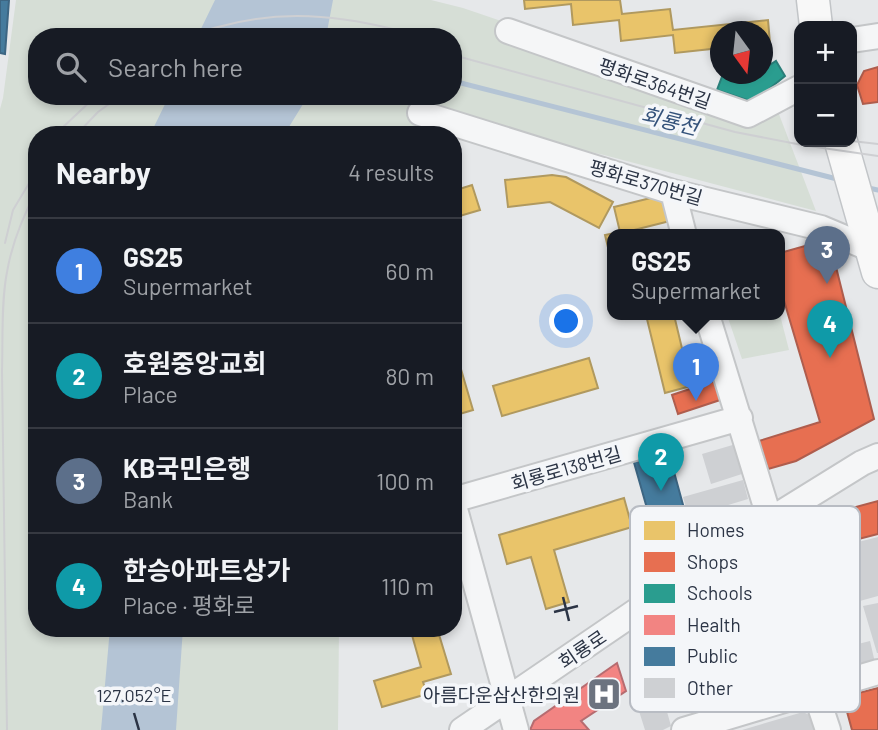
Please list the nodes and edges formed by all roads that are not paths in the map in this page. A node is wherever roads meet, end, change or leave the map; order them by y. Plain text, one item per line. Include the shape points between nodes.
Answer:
1 (813, 0) edge
2 (815, 21) edge
3 (509, 31) dead end
4 (878, 36) edge
5 (857, 39) edge
6 (794, 91) edge
7 (420, 113) dead end
8 (462, 126) edge
9 (462, 126) edge
10 (842, 147) edge
11 (673, 192) junction
12 (682, 229) edge
13 (874, 261) edge
14 (709, 320) edge
15 (740, 418) junction
16 (878, 456) edge
17 (462, 498) edge
18 (766, 506) edge
19 (793, 506) edge
20 (462, 534) edge
21 (630, 616) edge
22 (878, 672) edge
23 (860, 677) edge
24 (508, 700) junction
25 (743, 712) edge
26 (822, 712) edge
27 (462, 730) edge
28 (516, 730) edge
29 (684, 730) edge
30 (828, 730) edge

1 - 2 main road
3 - 6 street, 평화로364번길 via 748,115
4 - 5 street
7 - 9 street, 평화로370번길
8 - 11 street, 평화로370번길
10 - 13 main road
11 - 12 street
11 - 13 street, 평화로370번길 via 821,228
14 - 15 street
15 - 17 street, 회룡로138번길
15 - 18 street
16 - 19 street, 회룡로
20 - 24 street, 회룡로138번길
21 - 24 street, 회룡로
22 - 23 street
24 - 27 street, 회룡로
24 - 28 street, 회룡로138번길
25 - 29 street
26 - 30 street

